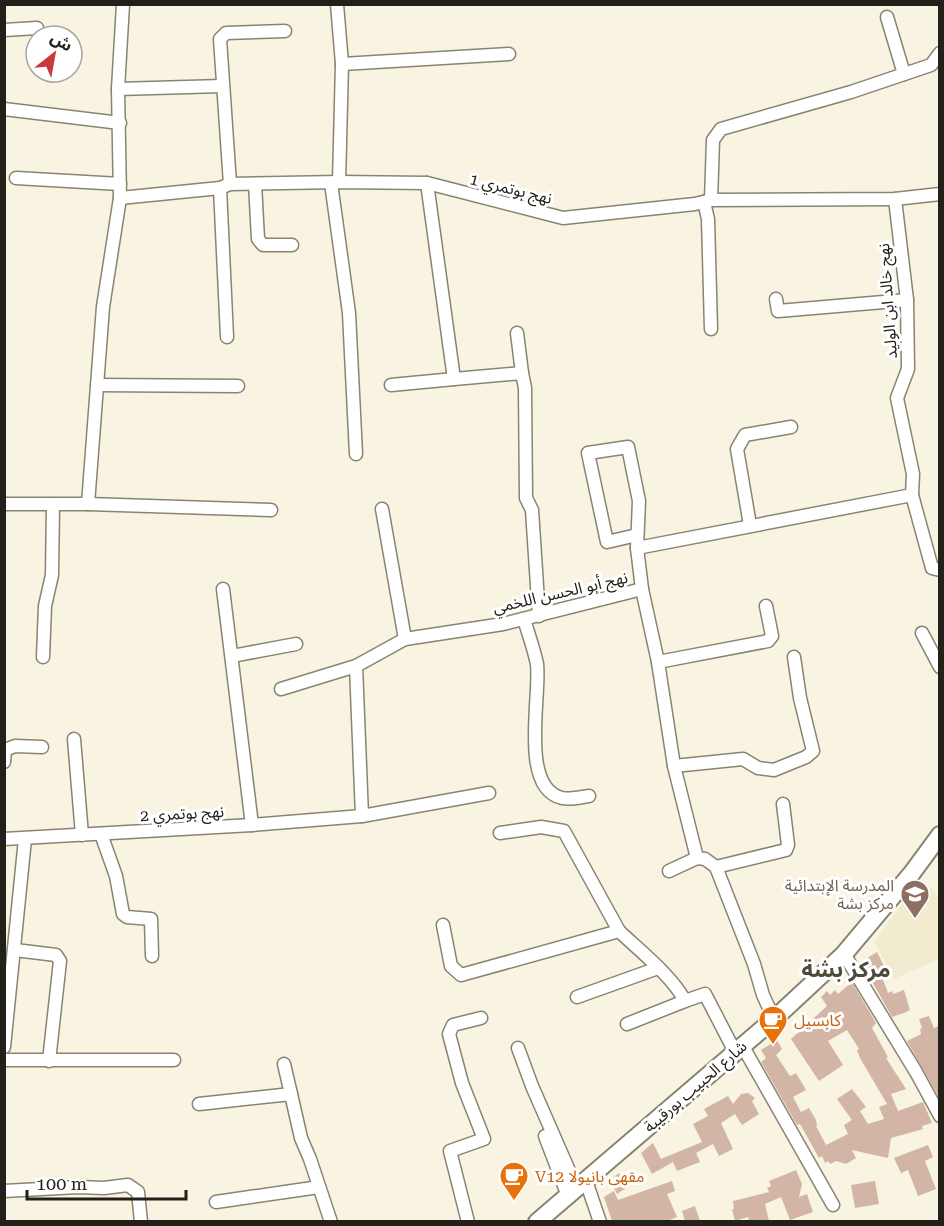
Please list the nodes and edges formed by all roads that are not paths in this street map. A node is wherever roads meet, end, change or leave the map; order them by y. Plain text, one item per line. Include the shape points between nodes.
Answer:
1 (123, 4) edge
2 (337, 4) edge
3 (887, 17) dead end
4 (24, 29) edge
5 (4, 30) edge
6 (285, 31) dead end
7 (939, 53) edge
8 (509, 54) dead end
9 (342, 64) junction
10 (904, 74) junction
11 (222, 86) junction
12 (118, 89) junction
13 (4, 109) edge
14 (120, 123) junction
15 (16, 178) dead end
16 (335, 182) junction
17 (428, 183) junction
18 (120, 184) junction
19 (255, 184) junction
20 (225, 186) junction
21 (939, 194) edge
22 (120, 198) junction
23 (895, 199) junction
24 (707, 201) junction
25 (292, 245) dead end
26 (776, 299) dead end
27 (907, 300) junction
28 (711, 329) dead end
29 (517, 333) dead end
30 (227, 337) dead end
31 (522, 373) junction
32 (454, 379) junction
33 (97, 385) junction
34 (391, 385) dead end
35 (238, 386) dead end
36 (791, 427) dead end
37 (356, 454) dead end
38 (912, 495) junction
39 (4, 504) edge
40 (88, 504) junction
41 (53, 505) junction
42 (382, 509) dead end
43 (271, 510) dead end
44 (750, 525) junction
45 (638, 535) junction
46 (637, 548) junction
47 (939, 570) edge
48 (223, 589) dead end
49 (642, 590) junction
50 (766, 606) dead end
51 (539, 616) junction
52 (524, 619) junction
53 (922, 633) dead end
54 (405, 639) junction
55 (296, 644) dead end
56 (232, 656) junction
57 (43, 657) dead end
58 (794, 657) dead end
59 (658, 662) junction
60 (356, 666) junction
61 (939, 667) edge
62 (282, 689) dead end
63 (74, 739) dead end
64 (42, 747) dead end
65 (4, 762) edge
66 (674, 766) junction
67 (489, 793) dead end
68 (589, 796) dead end
69 (783, 804) dead end
70 (362, 816) junction
71 (252, 825) junction
72 (500, 833) dead end
73 (101, 834) junction
74 (82, 835) junction
75 (939, 835) edge
76 (4, 839) edge
77 (25, 839) junction
78 (697, 858) junction
79 (716, 867) junction
80 (669, 871) dead end
81 (443, 925) dead end
82 (620, 931) junction
83 (15, 950) junction
84 (844, 954) junction
85 (152, 956) dead end
86 (658, 968) junction
87 (577, 997) dead end
88 (686, 1001) junction
89 (481, 1018) dead end
90 (774, 1019) junction
91 (627, 1024) dead end
92 (4, 1047) edge
93 (518, 1048) dead end
94 (739, 1048) junction
95 (4, 1060) edge
96 (174, 1060) dead end
97 (49, 1061) junction
98 (284, 1064) dead end
99 (522, 1082) dead end
100 (291, 1094) junction
101 (199, 1104) dead end
102 (939, 1112) edge
103 (319, 1187) junction
104 (577, 1189) junction
105 (4, 1191) edge
106 (216, 1202) dead end
107 (833, 1205) dead end
108 (141, 1221) edge
109 (331, 1221) edge
110 (468, 1221) edge
111 (537, 1221) edge
112 (600, 1221) edge

1 - 12 street
2 - 9 street
3 - 10 street
4 - 5 street
6 - 11 street via 226,33 220,39
7 - 10 street via 931,65
8 - 9 street
9 - 16 street
10 - 24 street via 720,129 713,140
11 - 12 street
11 - 20 street
12 - 14 street
13 - 14 street
14 - 18 street
15 - 18 street
16 - 17 street, نهج بوتمري 1
16 - 19 street, نهج بوتمري 1
16 - 37 street via 349,313
17 - 24 street, نهج بوتمري 1 via 563,218
17 - 32 street
18 - 22 street
19 - 20 street, نهج بوتمري 1
19 - 25 street via 258,239 263,245
20 - 22 street, نهج بوتمري 1
20 - 30 street
21 - 23 street, نهج بوتمري 1
22 - 33 street via 103,307
23 - 24 street, نهج بوتمري 1
23 - 27 street, نهج خالد ابن الوليد
24 - 28 street
26 - 27 street via 778,311
27 - 38 street, نهج خالد ابن الوليد via 908,369 897,398 913,474
29 - 31 street
31 - 32 street
31 - 51 street via 526,498 532,510
32 - 34 street
33 - 35 street
33 - 40 street
36 - 44 street via 745,435 737,449
38 - 44 street, نهج أبو الحسن اللخمي
38 - 47 street, نهج خالد ابن الوليد via 932,568
39 - 41 street
40 - 41 street
40 - 43 street
41 - 57 street via 52,575 45,606
42 - 54 street
44 - 46 street, نهج أبو الحسن اللخمي
45 - 45 street via 639,501 628,447 588,453 607,542
45 - 46 street
46 - 49 street, نهج أبو الحسن اللخمي
48 - 56 street
49 - 51 street, نهج أبو الحسن اللخمي
49 - 59 street
50 - 59 street via 772,636 768,641
51 - 52 street, نهج أبو الحسن اللخمي
52 - 54 street, نهج أبو الحسن اللخمي
52 - 68 street via 537,664 535,759 543,784 565,799
53 - 61 street
54 - 60 street, نهج أبو الحسن اللخمي
55 - 56 street
56 - 71 street
58 - 66 street via 813,751 774,770 758,768 743,759
59 - 66 street
60 - 62 street, نهج أبو الحسن اللخمي
60 - 70 street
63 - 74 street
64 - 65 street via 15,746 6,750
66 - 78 street
67 - 70 street, نهج بوتمري 2
69 - 79 street via 786,850
70 - 71 street, نهج بوتمري 2
71 - 73 street, نهج بوتمري 2
72 - 82 street via 541,827 564,831
73 - 74 street, نهج بوتمري 2
73 - 85 street via 116,876 123,915 151,919
74 - 77 street, نهج بوتمري 2
75 - 84 main road, شارع الحبيب بورقيبة
76 - 77 street, نهج بوتمري 2
77 - 83 street
78 - 79 street
78 - 80 street
79 - 90 street
81 - 82 street via 451,966 461,975
82 - 86 street
83 - 92 street
83 - 97 street via 56,955 60,961
84 - 90 main road, شارع الحبيب بورقيبة
84 - 102 street
86 - 87 street
86 - 88 street
88 - 91 street
88 - 94 street via 705,994
89 - 110 street via 453,1025 449,1034 462,1083 484,1139 450,1151
90 - 94 main road, شارع الحبيب بورقيبة
93 - 104 street
94 - 104 main road, شارع الحبيب بورقيبة
94 - 107 street
95 - 97 street
96 - 97 street
98 - 100 street
99 - 104 street
100 - 101 street
100 - 103 street via 301,1138
103 - 106 street
103 - 109 street
104 - 111 main road, شارع الحبيب بورقيبة
104 - 112 street
105 - 108 street via 128,1185 138,1192

